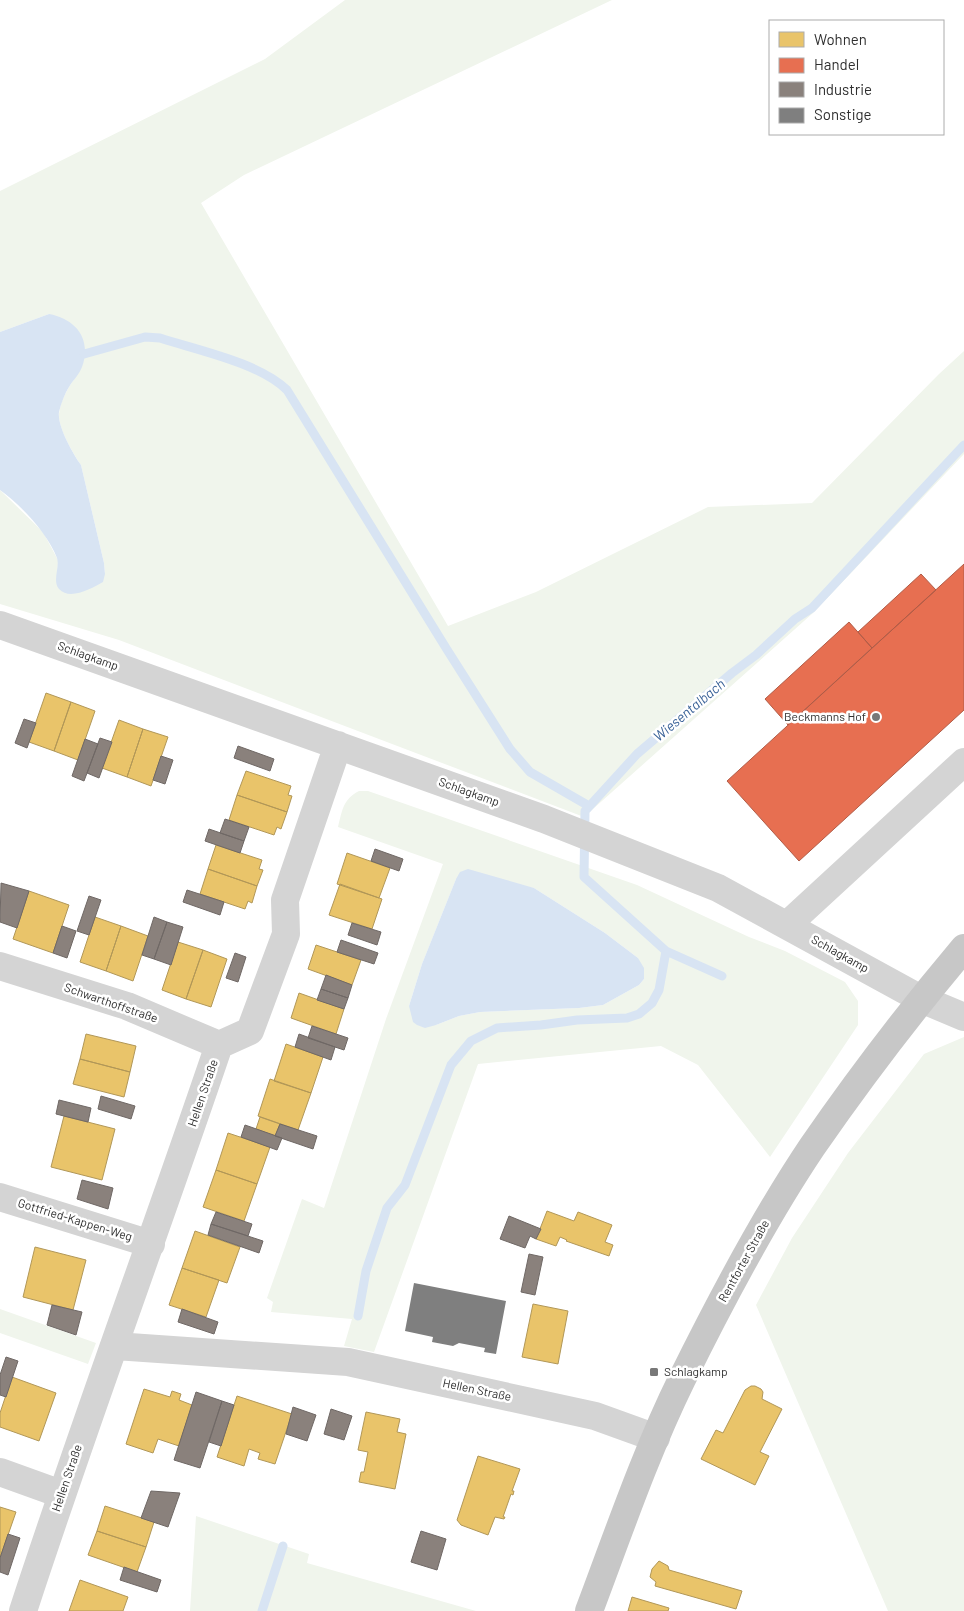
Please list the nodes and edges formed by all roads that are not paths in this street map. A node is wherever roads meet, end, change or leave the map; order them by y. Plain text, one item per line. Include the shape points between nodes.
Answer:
1 (0, 625) edge
2 (338, 745) junction
3 (964, 762) edge
4 (787, 925) junction
5 (964, 948) edge
6 (0, 966) edge
7 (921, 999) junction
8 (964, 1018) edge
9 (219, 1045) junction
10 (0, 1197) edge
11 (151, 1244) junction
12 (115, 1346) junction
13 (656, 1438) junction
14 (0, 1472) edge
15 (61, 1494) junction
16 (23, 1611) edge
17 (589, 1611) edge

1 - 2 street, Schlagkamp
2 - 4 street, Schlagkamp via 544,819 709,884
2 - 9 street, Hellen Straße via 284,900 286,934 250,1031
3 - 4 street
4 - 7 street, Schlagkamp
5 - 7 main road, Rentforter Straße
6 - 9 street, Schwarthoffstraße via 127,1006
7 - 8 street, Schlagkamp
7 - 13 main road, Rentforter Straße via 812,1148 768,1218 685,1372
9 - 11 street, Hellen Straße
10 - 11 street, Gottfried-Kappen-Weg
11 - 12 street, Hellen Straße
12 - 13 street, Hellen Straße via 348,1362 595,1416
12 - 15 street, Hellen Straße
13 - 17 main road, Rentforter Straße
14 - 15 street
15 - 16 street, Hellen Straße

